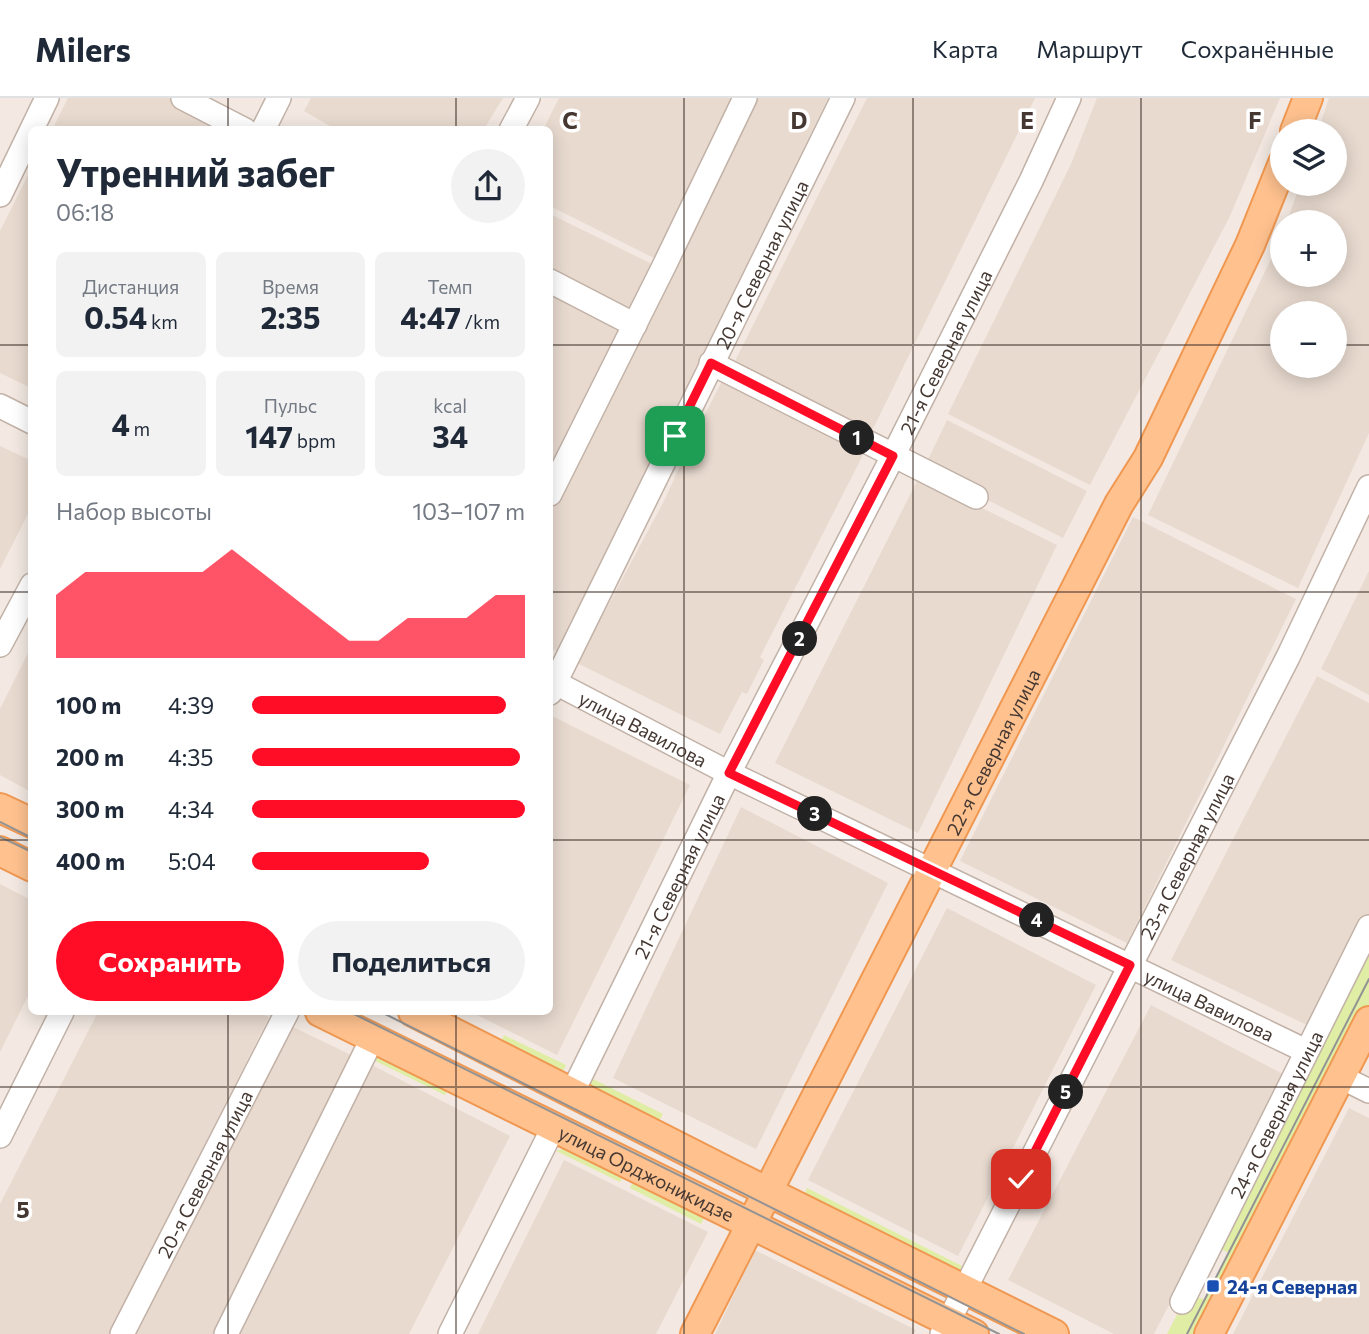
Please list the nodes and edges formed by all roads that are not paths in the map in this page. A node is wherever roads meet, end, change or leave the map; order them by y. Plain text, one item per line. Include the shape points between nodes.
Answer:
1 (47, 98) edge
2 (183, 98) edge
3 (279, 98) edge
4 (528, 98) edge
5 (745, 98) edge
6 (843, 98) edge
7 (1069, 98) edge
8 (1308, 98) edge
9 (1300, 119) edge
10 (33, 126) edge
11 (237, 126) edge
12 (265, 126) edge
13 (512, 126) edge
14 (28, 137) edge
15 (0, 195) edge
16 (1270, 195) edge
17 (553, 283) edge
18 (635, 325) junction
19 (711, 363) junction
20 (0, 406) edge
21 (28, 420) edge
22 (893, 456) junction
23 (1369, 487) edge
24 (553, 488) edge
25 (976, 497) dead end
26 (28, 592) edge
27 (0, 645) edge
28 (553, 681) edge
29 (553, 686) edge
30 (729, 773) junction
31 (0, 808) edge
32 (28, 821) edge
33 (0, 851) edge
34 (28, 865) edge
35 (932, 869) junction
36 (1369, 927) edge
37 (1130, 965) junction
38 (60, 1015) edge
39 (285, 1015) edge
40 (326, 1015) edge
41 (420, 1015) edge
42 (1369, 1021) edge
43 (373, 1037) junction
44 (1306, 1051) junction
45 (1340, 1077) junction
46 (1369, 1091) edge
47 (572, 1093) junction
48 (554, 1126) junction
49 (0, 1136) edge
50 (768, 1191) junction
51 (751, 1224) junction
52 (964, 1290) junction
53 (1181, 1302) dead end
54 (945, 1328) edge
55 (122, 1334) edge
56 (226, 1334) edge
57 (450, 1334) edge
58 (695, 1334) edge
59 (974, 1334) edge
60 (1054, 1334) edge
61 (1209, 1334) edge

1 - 10 street
2 - 11 street
3 - 12 street
4 - 13 street
5 - 18 street
6 - 19 street, 20-я Северная улица
7 - 22 street, 21-я Северная улица
8 - 9 main road
14 - 15 street
16 - 35 main road, 22-я Северная улица via 1147,458
17 - 18 street
18 - 24 street
19 - 22 street
19 - 28 street, 20-я Северная улица
20 - 21 street
22 - 25 street
22 - 30 street, 21-я Северная улица
23 - 37 street, 23-я Северная улица via 1288,657
26 - 27 street
29 - 30 street, улица Вавилова
30 - 35 street, улица Вавилова
30 - 47 street, 21-я Северная улица
31 - 32 main road
33 - 34 main road
35 - 37 street, улица Вавилова
35 - 50 main road, 22-я Северная улица
36 - 44 street, 24-я Северная улица
37 - 44 street, улица Вавилова
37 - 52 street, 23-я Северная улица
38 - 49 street
39 - 55 street, 20-я Северная улица
40 - 43 main road, улица Орджоникидзе
41 - 47 main road, улица Орджоникидзе
42 - 45 main road, 24-я Северная улица
43 - 48 main road, улица Орджоникидзе
43 - 56 street
44 - 53 street, 24-я Северная улица
45 - 46 street
45 - 61 main road, 24-я Северная улица
47 - 50 main road, улица Орджоникидзе
48 - 51 main road, улица Орджоникидзе
48 - 57 street
50 - 51 main road, 22-я Северная улица
50 - 52 main road, улица Орджоникидзе
51 - 54 main road, улица Орджоникидзе
51 - 58 main road, 22-я Северная улица
52 - 54 street, 23-я Северная улица
52 - 60 main road, улица Орджоникидзе
54 - 59 main road, улица Орджоникидзе

